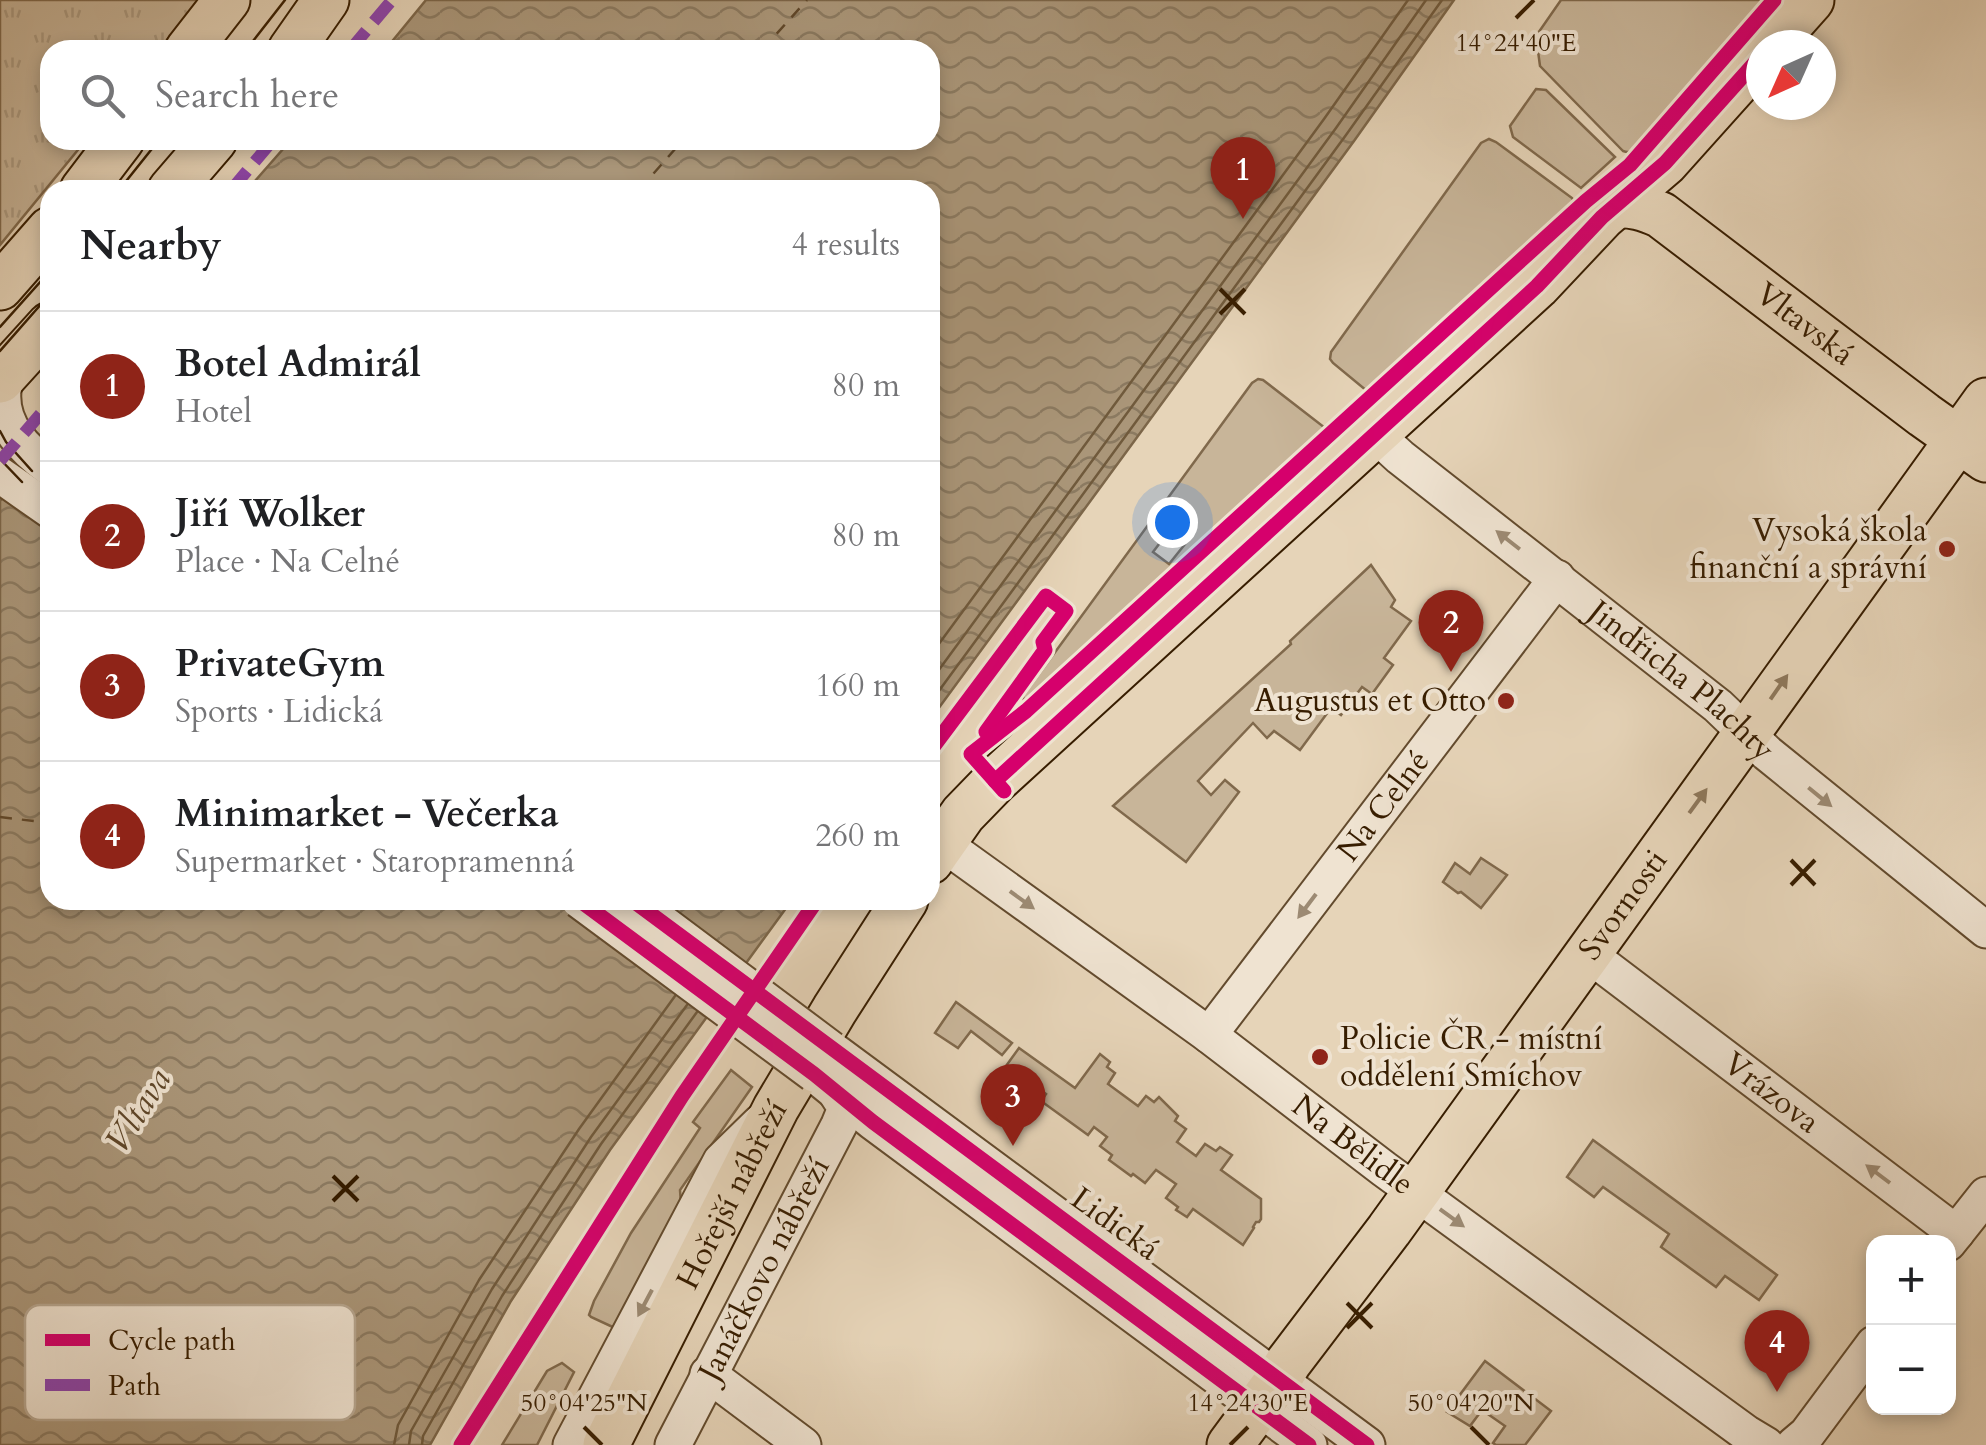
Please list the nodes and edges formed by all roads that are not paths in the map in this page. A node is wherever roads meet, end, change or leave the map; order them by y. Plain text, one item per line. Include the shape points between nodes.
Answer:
1 (227, 0) edge
2 (326, 0) edge
3 (1812, 0) edge
4 (1785, 30) edge
5 (196, 40) edge
6 (298, 40) edge
7 (1746, 73) edge
8 (113, 150) edge
9 (205, 150) edge
10 (91, 180) edge
11 (180, 180) edge
12 (1615, 206) junction
13 (40, 242) edge
14 (40, 244) edge
15 (0, 287) edge
16 (0, 295) edge
17 (40, 339) edge
18 (5, 387) edge
19 (1986, 402) edge
20 (1376, 435) junction
21 (1972, 450) edge
22 (40, 460) edge
23 (0, 475) edge
24 (40, 503) edge
25 (1557, 578) junction
26 (1746, 734) junction
27 (940, 846) edge
28 (940, 855) edge
29 (593, 910) edge
30 (643, 910) edge
31 (899, 910) edge
32 (1986, 930) edge
33 (1588, 954) junction
34 (1209, 1035) junction
35 (827, 1072) junction
36 (776, 1108) junction
37 (1416, 1192) junction
38 (1986, 1194) edge
39 (1948, 1235) edge
40 (1954, 1235) edge
41 (1866, 1355) edge
42 (708, 1374) junction
43 (1268, 1394) junction
44 (570, 1445) edge
45 (606, 1445) edge
46 (673, 1445) edge
47 (802, 1445) edge
48 (1230, 1445) edge
49 (1309, 1445) edge
50 (1366, 1445) edge
51 (1766, 1445) edge
52 (1794, 1445) edge

1 - 5 main road
2 - 6 main road
3 - 4 main road
7 - 12 main road
8 - 10 main road
9 - 11 main road
12 - 20 main road
12 - 21 main road, Vltavská via 1661,215
13 - 15 main road
14 - 16 street
17 - 18 main road
18 - 22 street via 12,434
19 - 21 main road, Svornosti
25 -> 20 street, Jindřicha Plachty
20 - 27 main road via 995,781
26 -> 21 main road, Svornosti
23 - 24 street
25 - 26 street, Jindřicha Plachty
25 -> 34 street, Na Celné
26 -> 32 street, Jindřicha Plachty
33 -> 26 main road, Svornosti
28 -> 34 street, Na Bělidle
29 - 35 street, bridge
30 - 35 street, bridge
31 - 36 main road, Hořejší nábřeží
33 - 37 main road, Svornosti
39 -> 33 street, Vrázova
34 - 37 street, Na Bělidle
35 - 42 street, Janáčkovo nábřeží via 846,1108
35 - 43 street, Lidická
36 -> 44 street via 721,1161
36 - 45 main road, Hořejší nábřeží
37 - 43 main road, Svornosti
37 -> 51 street, Na Bělidle
38 - 40 street
41 - 52 street
42 - 46 street, Janáčkovo nábřeží
42 - 47 street
43 - 48 main road, Svornosti
43 - 49 street, Lidická
43 - 50 street, Lidická

